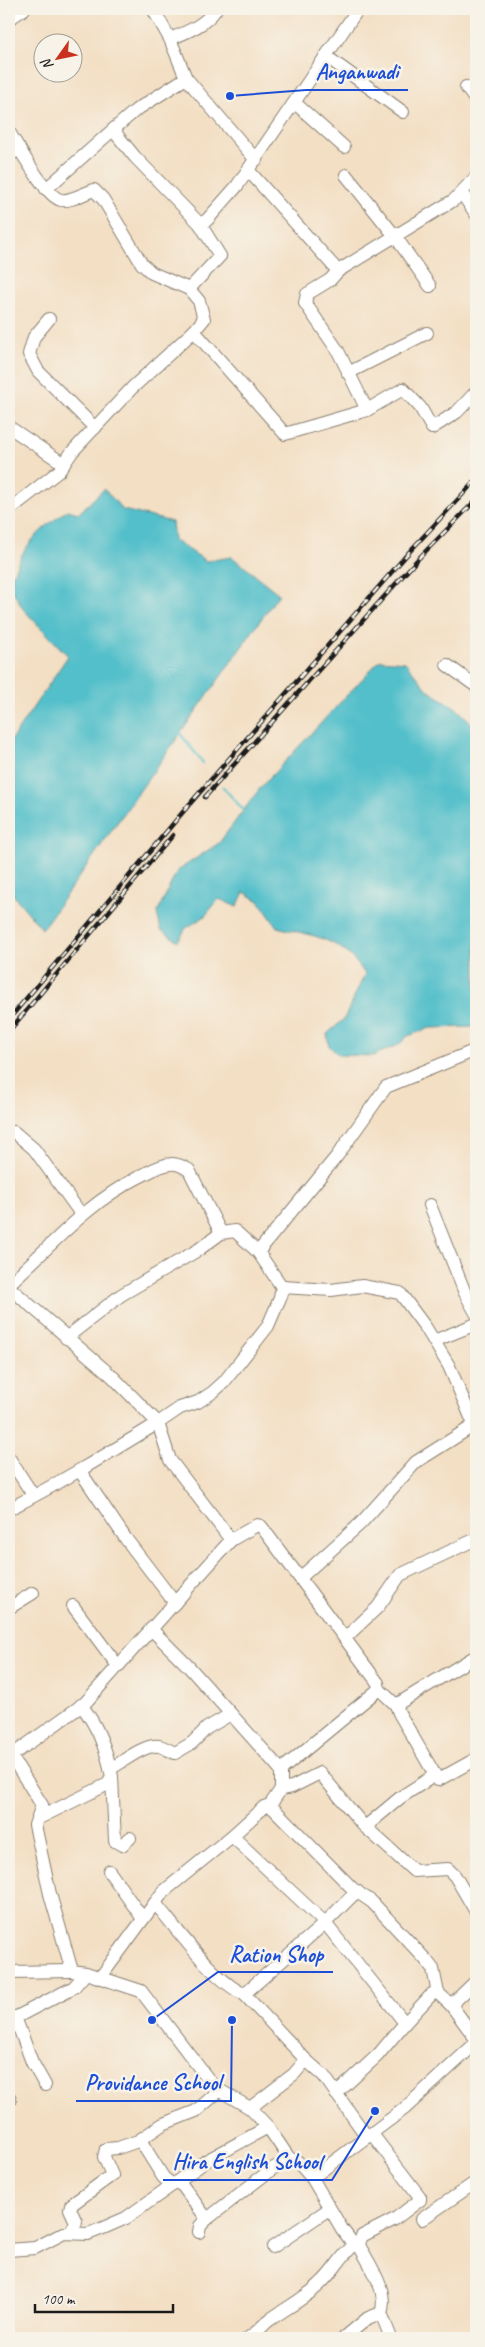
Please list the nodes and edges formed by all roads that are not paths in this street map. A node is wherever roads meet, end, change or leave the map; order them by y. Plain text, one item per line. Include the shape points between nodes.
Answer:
1 (24, 9) edge
2 (153, 9) edge
3 (216, 9) edge
4 (358, 9) edge
5 (9, 19) edge
6 (170, 39) junction
7 (327, 57) junction
8 (186, 78) junction
9 (466, 87) dead end
10 (476, 101) edge
11 (295, 103) junction
12 (403, 112) dead end
13 (115, 128) junction
14 (9, 132) edge
15 (344, 147) dead end
16 (14, 152) edge
17 (252, 165) junction
18 (346, 175) dead end
19 (476, 177) edge
20 (46, 189) junction
21 (461, 192) junction
22 (476, 214) edge
23 (200, 224) junction
24 (395, 236) junction
25 (338, 272) junction
26 (430, 286) dead end
27 (189, 289) junction
28 (49, 319) dead end
29 (194, 331) junction
30 (427, 333) dead end
31 (348, 373) junction
32 (476, 392) edge
33 (367, 410) junction
34 (9, 427) edge
35 (94, 428) junction
36 (64, 464) junction
37 (9, 510) edge
38 (447, 665) dead end
39 (476, 686) edge
40 (476, 1050) edge
41 (14, 1132) dead end
42 (430, 1205) dead end
43 (81, 1214) junction
44 (221, 1233) junction
45 (258, 1252) junction
46 (9, 1285) edge
47 (282, 1287) junction
48 (476, 1313) edge
49 (476, 1324) edge
50 (66, 1338) junction
51 (434, 1341) junction
52 (158, 1424) junction
53 (475, 1428) edge
54 (9, 1458) edge
55 (80, 1471) junction
56 (33, 1495) junction
57 (9, 1509) edge
58 (476, 1539) edge
59 (232, 1540) junction
60 (300, 1578) junction
61 (33, 1593) dead end
62 (175, 1603) junction
63 (73, 1606) dead end
64 (9, 1608) edge
65 (151, 1630) junction
66 (345, 1638) junction
67 (476, 1656) edge
68 (118, 1666) junction
69 (379, 1689) junction
70 (81, 1705) junction
71 (396, 1705) junction
72 (231, 1714) junction
73 (10, 1754) edge
74 (476, 1759) edge
75 (281, 1770) junction
76 (111, 1773) junction
77 (435, 1775) junction
78 (282, 1788) junction
79 (270, 1805) junction
80 (37, 1819) junction
81 (365, 1827) junction
82 (232, 1836) junction
83 (130, 1838) dead end
84 (108, 1871) dead end
85 (357, 1891) junction
86 (154, 1903) junction
87 (476, 1912) edge
88 (143, 1919) junction
89 (325, 1923) junction
90 (72, 1971) junction
91 (9, 1972) edge
92 (86, 1973) junction
93 (100, 1978) junction
94 (476, 1981) edge
95 (438, 1993) junction
96 (244, 1994) junction
97 (451, 2005) junction
98 (12, 2019) edge
99 (405, 2024) junction
100 (476, 2039) edge
101 (476, 2044) edge
102 (306, 2060) junction
103 (45, 2085) dead end
104 (219, 2091) junction
105 (336, 2094) junction
106 (250, 2108) junction
107 (268, 2127) junction
108 (370, 2136) junction
109 (140, 2140) junction
110 (290, 2159) junction
111 (312, 2178) junction
112 (476, 2182) edge
113 (175, 2183) junction
114 (329, 2209) junction
115 (207, 2219) junction
116 (422, 2219) dead end
117 (71, 2232) junction
118 (198, 2232) dead end
119 (356, 2246) junction
120 (273, 2247) dead end
121 (9, 2250) edge
122 (381, 2313) junction
123 (248, 2338) edge
124 (344, 2338) edge
125 (391, 2338) edge

1 - 5 street
2 - 6 street
3 - 6 street via 190,31
4 - 7 street
6 - 8 street
7 - 11 street
7 - 12 street
8 - 13 street via 136,110
8 - 17 street
9 - 10 street
11 - 15 street
11 - 17 street
13 - 20 street
13 - 23 street via 135,157
14 - 16 street
16 - 20 street
17 - 23 street via 237,186
17 - 25 street
18 - 24 street
19 - 21 street
20 - 27 street via 60,200 94,190 103,199 142,264 152,273
21 - 22 street
21 - 24 street via 454,200
23 - 27 street via 220,256
24 - 25 street
24 - 26 street
25 - 31 street via 307,294 305,303 338,351
27 - 29 street via 199,301 204,319
28 - 35 street via 34,337 29,354 38,371
29 - 33 street via 285,434
29 - 35 street
30 - 31 street
31 - 33 street
32 - 33 street via 457,412 432,428 420,407 403,389
34 - 36 street
35 - 36 street
36 - 37 street
38 - 39 street
40 - 45 street via 386,1087 337,1156
41 - 43 street via 34,1149
42 - 48 street
43 - 44 street via 116,1188 156,1168 173,1164 189,1170
43 - 46 street
44 - 45 street via 235,1231
44 - 50 street via 121,1295
45 - 47 street
46 - 50 street
47 - 51 street via 331,1290 362,1286 400,1293
47 - 52 street via 268,1326 224,1382 198,1402 180,1408
49 - 51 street
50 - 52 street via 113,1377
51 - 53 street via 449,1366
52 - 55 street
52 - 59 street via 170,1460
53 - 60 street via 416,1462 361,1523
54 - 56 street
55 - 56 street
55 - 62 street
56 - 57 street
58 - 66 street via 400,1575 378,1608
59 - 60 street via 257,1525 261,1526
59 - 62 street
60 - 66 street
61 - 64 street
62 - 65 street
63 - 68 street
65 - 68 street
65 - 72 street
66 - 69 street
67 - 71 street
68 - 70 street
69 - 71 street
69 - 75 street
70 - 73 street
70 - 76 street via 91,1717 104,1744
71 - 77 street
72 - 75 street
72 - 76 street via 175,1753 160,1746 144,1750
73 - 80 street via 42,1805
74 - 77 street via 438,1780
75 - 78 street
76 - 80 street via 103,1786
76 - 83 street via 115,1841 122,1845
77 - 81 street via 401,1797
78 - 79 street
78 - 81 street via 292,1788 320,1773
79 - 82 street via 264,1806
79 - 85 street
80 - 90 street via 35,1825 50,1894
81 - 87 street via 414,1871 448,1869
82 - 86 street
82 - 89 street
84 - 88 street
85 - 89 street
85 - 95 street via 372,1902 426,1960 433,1969
86 - 88 street
86 - 96 street via 204,1961 234,1990
88 - 93 street
89 - 96 street
89 - 99 street
90 - 91 street
90 - 92 street
92 - 93 street
92 - 98 street via 74,1987
93 - 104 street via 141,1991
94 - 97 street
95 - 97 street
95 - 99 street via 426,1998
96 - 102 street
97 - 100 street
98 - 103 street
99 - 105 street via 378,2055
101 - 108 street
102 - 105 street via 324,2076
102 - 106 street via 294,2074
104 - 106 street
104 - 109 street via 196,2111 162,2124
105 - 108 street
106 - 107 street
107 - 110 street
107 - 113 street via 206,2161
108 - 111 street
108 - 119 street via 420,2200 403,2214 362,2236
109 - 113 street via 163,2177
109 - 117 street via 106,2150 104,2157 112,2175 71,2205 76,2222
110 - 111 street via 297,2161
110 - 115 street
111 - 114 street
112 - 116 street
113 - 115 street
113 - 117 street via 126,2218 88,2234
114 - 119 street
114 - 120 street
115 - 118 street
117 - 121 street via 35,2248
119 - 122 street via 382,2292 384,2306
119 - 123 street via 341,2256 316,2288
122 - 124 street via 368,2318
122 - 125 street

